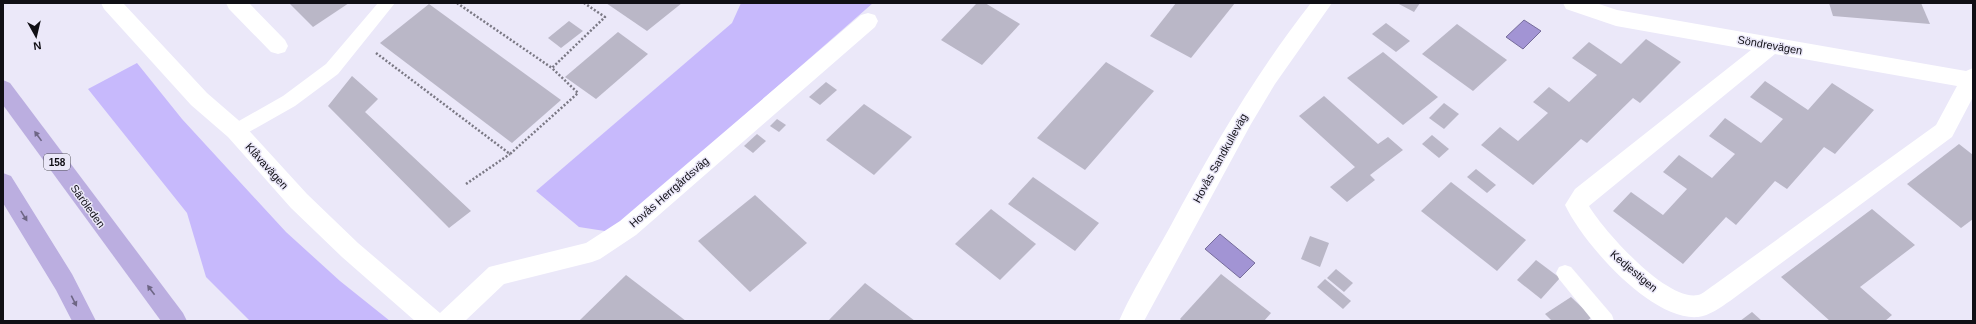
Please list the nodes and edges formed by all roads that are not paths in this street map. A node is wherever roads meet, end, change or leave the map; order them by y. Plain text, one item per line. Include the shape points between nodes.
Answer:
1 (110, 3) edge
2 (236, 3) edge
3 (387, 3) edge
4 (1322, 3) edge
5 (1573, 3) edge
6 (868, 21) dead end
7 (278, 46) dead end
8 (1771, 46) junction
9 (1972, 79) edge
10 (3, 89) edge
11 (236, 131) junction
12 (3, 183) edge
13 (1565, 273) dead end
14 (84, 321) edge
15 (175, 321) edge
16 (432, 321) edge
17 (448, 321) edge
18 (1131, 321) edge
19 (1605, 321) edge

1 - 11 street, Klåvavägen via 199,99
2 - 7 street
3 - 11 lane via 332,69 289,101
4 - 18 street, Hovås Sandkulleväg via 1255,96
5 - 8 street, Söndrevägen via 1616,18
6 - 17 street, Hovås Herrgårdsväg via 628,228 592,252 497,275
8 - 9 street, Söndrevägen
8 - 9 street, Kedjestigen via 1576,204 1582,217 1610,251 1658,292 1687,305 1699,306 1722,293 1944,131
15 -> 10 main road, Säröleden / 158
11 - 16 street, Klåvavägen via 298,201
12 -> 14 main road via 64,282
13 - 19 lane

